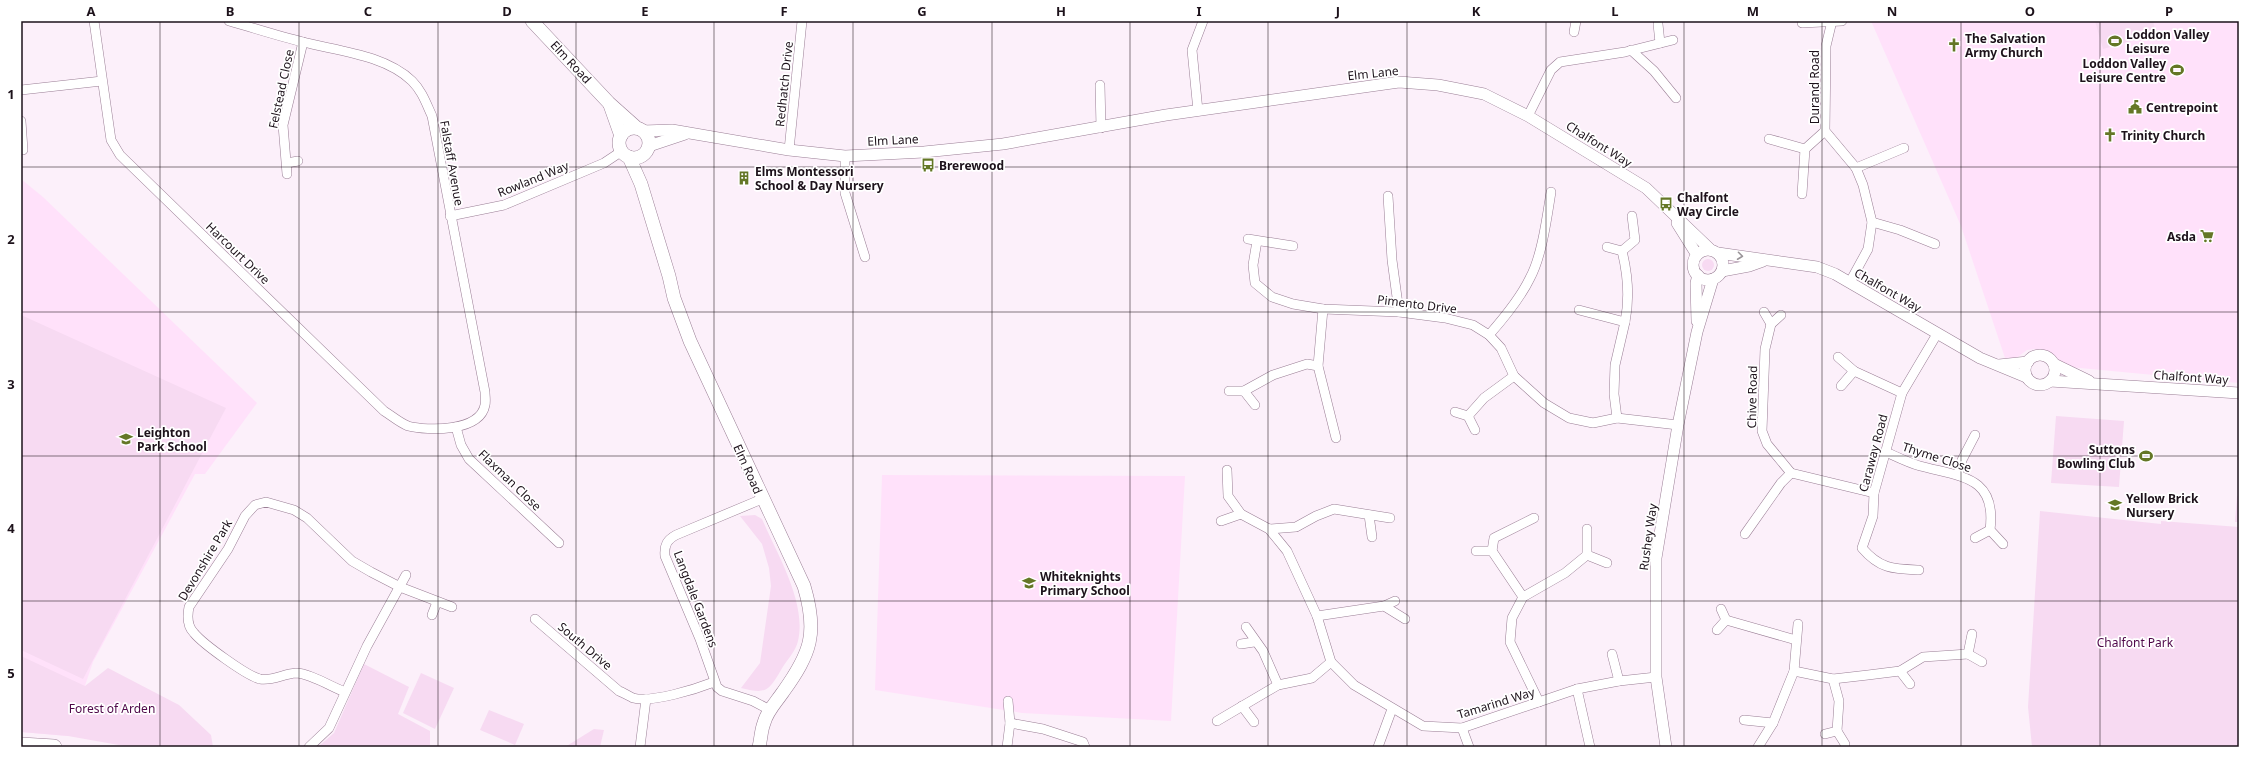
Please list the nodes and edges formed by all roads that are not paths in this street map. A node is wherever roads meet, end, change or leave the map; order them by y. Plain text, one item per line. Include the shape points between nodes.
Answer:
1 (94, 21) edge
2 (229, 21) edge
3 (532, 21) edge
4 (802, 21) edge
5 (1203, 21) edge
6 (1576, 21) edge
7 (1842, 21) edge
8 (1832, 22) edge
9 (1802, 23) dead end
10 (1658, 24) dead end
11 (1574, 32) dead end
12 (1673, 40) dead end
13 (303, 42) junction
14 (1660, 43) junction
15 (1630, 50) junction
16 (102, 80) junction
17 (1100, 85) dead end
18 (21, 90) edge
19 (1676, 98) dead end
20 (609, 103) junction
21 (1198, 111) junction
22 (1528, 116) junction
23 (21, 121) edge
24 (1101, 128) junction
25 (640, 130) junction
26 (1825, 131) junction
27 (687, 133) junction
28 (621, 136) junction
29 (1769, 139) dead end
30 (1904, 148) dead end
31 (1805, 149) junction
32 (23, 150) dead end
33 (789, 150) junction
34 (646, 151) junction
35 (625, 154) junction
36 (845, 156) junction
37 (298, 161) dead end
38 (287, 163) junction
39 (1856, 168) junction
40 (287, 174) dead end
41 (641, 184) junction
42 (1551, 192) dead end
43 (1802, 194) dead end
44 (1388, 196) dead end
45 (1672, 214) junction
46 (450, 216) junction
47 (1632, 216) dead end
48 (1872, 222) junction
49 (1935, 244) dead end
50 (1292, 246) dead end
51 (1607, 247) dead end
52 (1622, 251) junction
53 (1714, 251) junction
54 (1697, 255) junction
55 (865, 257) dead end
56 (1762, 261) junction
57 (1698, 275) junction
58 (1718, 275) junction
59 (1850, 282) junction
60 (1323, 309) junction
61 (1579, 310) dead end
62 (1399, 312) junction
63 (1764, 312) dead end
64 (1781, 315) dead end
65 (1625, 322) junction
66 (1772, 324) junction
67 (1697, 332) junction
68 (1937, 334) junction
69 (1489, 335) junction
70 (1838, 357) dead end
71 (2028, 362) junction
72 (2054, 364) junction
73 (1992, 365) junction
74 (1318, 366) junction
75 (1854, 371) junction
76 (1514, 376) junction
77 (2026, 377) junction
78 (2050, 381) junction
79 (2093, 383) junction
80 (1840, 386) dead end
81 (1230, 391) dead end
82 (1244, 391) junction
83 (1902, 393) junction
84 (2239, 393) edge
85 (1255, 405) dead end
86 (1456, 412) dead end
87 (1468, 416) junction
88 (1617, 418) junction
89 (1678, 425) junction
90 (456, 427) junction
91 (1475, 430) dead end
92 (1975, 435) dead end
93 (1336, 438) dead end
94 (1886, 452) junction
95 (1227, 470) dead end
96 (1791, 473) junction
97 (1958, 475) junction
98 (1874, 493) junction
99 (762, 499) junction
100 (1242, 514) junction
101 (1369, 515) junction
102 (1390, 518) dead end
103 (1534, 518) dead end
104 (1221, 521) dead end
105 (1269, 529) junction
106 (1587, 529) dead end
107 (1990, 530) junction
108 (1745, 534) dead end
109 (1372, 537) dead end
110 (1975, 538) dead end
111 (559, 543) dead end
112 (2003, 544) dead end
113 (1476, 551) dead end
114 (1492, 551) junction
115 (1587, 555) junction
116 (1607, 562) dead end
117 (1919, 570) dead end
118 (406, 574) dead end
119 (400, 587) junction
120 (1523, 597) junction
121 (1396, 601) dead end
122 (437, 602) junction
123 (1384, 606) junction
124 (452, 607) dead end
125 (1721, 609) dead end
126 (432, 615) dead end
127 (1317, 616) junction
128 (535, 619) dead end
129 (1405, 619) dead end
130 (1726, 620) junction
131 (1798, 624) dead end
132 (1246, 627) dead end
133 (1717, 630) dead end
134 (1972, 634) dead end
135 (1796, 640) junction
136 (1254, 642) junction
137 (1241, 644) dead end
138 (1612, 654) dead end
139 (1968, 654) junction
140 (1331, 662) junction
141 (1982, 662) dead end
142 (1794, 671) junction
143 (1900, 671) junction
144 (1656, 677) junction
145 (1833, 679) junction
146 (1619, 681) junction
147 (714, 682) junction
148 (1910, 684) dead end
149 (1278, 685) junction
150 (1577, 688) junction
151 (345, 692) junction
152 (646, 698) junction
153 (1008, 701) dead end
154 (1540, 702) junction
155 (1242, 706) junction
156 (1392, 709) junction
157 (770, 710) junction
158 (1744, 720) dead end
159 (1217, 721) dead end
160 (1254, 722) dead end
161 (1010, 723) junction
162 (1773, 723) junction
163 (1462, 728) junction
164 (1837, 731) junction
165 (1825, 734) dead end
166 (1845, 744) dead end
167 (21, 746) edge
168 (54, 747) edge
169 (309, 747) edge
170 (640, 747) edge
171 (759, 747) edge
172 (1007, 747) edge
173 (1085, 747) edge
174 (1378, 747) edge
175 (1469, 747) edge
176 (1590, 747) edge
177 (1666, 747) edge
178 (1758, 747) edge

1 - 16 street, Harcourt Drive
2 - 13 street, Falstaff Avenue
3 - 20 main road, Elm Road
4 - 33 street, Redhatch Drive
5 - 21 street via 1192,50
6 - 11 street
7 - 8 street
8 - 9 street
8 - 26 street, Durand Road via 1826,46
10 - 14 street
12 - 14 street
13 - 38 street, Felstead Close via 283,125
13 - 46 street, Falstaff Avenue via 382,63 412,81 422,94 432,116
14 - 15 street
15 - 19 street via 1654,71
15 - 22 street via 1560,62 1550,70
16 - 18 street
16 - 90 street, Harcourt Drive via 111,140 126,161 384,412 407,426 433,429
17 - 24 street
20 - 25 main road, Elm Road
20 - 28 main road, Elm Road
21 - 22 street, Elm Lane via 1399,82 1438,85 1484,94
21 - 24 street, Elm Lane
22 - 45 street, Chalfont Way via 1646,188
23 - 32 street
24 - 36 street, Elm Lane via 996,145
25 - 27 street, Elm Lane via 672,130
25 - 28 main road via 628,130
25 - 34 main road via 649,138
26 - 31 street
26 - 39 street, Durand Road
27 - 33 street, Elm Lane
27 - 34 street, Elm Lane
28 - 35 main road via 620,143
29 - 31 street
30 - 39 street
31 - 43 street
33 - 36 street, Elm Lane
34 - 35 main road via 634,158
34 - 41 main road, Elm Road
35 - 41 main road, Elm Road
35 - 46 street, Rowland Way via 504,204
36 - 55 street via 845,193
37 - 38 street
38 - 40 street, Felstead Close
39 - 48 street, Durand Road
41 - 99 main road, Elm Road via 674,298 690,341
42 - 69 street via 1536,246 1531,278
44 - 62 street via 1392,260
45 - 53 street, Chalfont Way
45 - 54 street, Chalfont Way
46 - 90 street, Falstaff Avenue via 485,392 485,406 478,418
47 - 52 street via 1635,240
48 - 49 street
48 - 59 street, Durand Road via 1868,248
50 - 60 street, Pimento Drive via 1252,240 1255,283 1272,297 1293,304
51 - 52 street
52 - 65 street via 1628,278
53 - 54 street via 1703,250
53 -> 56 street, Chalfont Way
53 - 58 street via 1723,261
54 - 57 street via 1693,263
56 - 58 street, Chalfont Way
56 - 59 street, Chalfont Way via 1817,267
57 - 58 street via 1705,279
57 - 67 street, Rushey Way
58 - 67 street, Rushey Way
59 - 68 street, Chalfont Way
60 - 62 street, Pimento Drive
60 - 74 street
61 - 65 street
62 - 69 street, Pimento Drive via 1445,318 1473,325
63 - 66 street
64 - 66 street, Chive Road
65 - 88 street via 1615,365 1614,394
66 - 96 street, Chive Road via 1765,349 1762,431 1767,444
67 - 89 street, Rushey Way
68 - 73 street, Chalfont Way
68 - 83 street, Caraway Road
69 - 76 street, Pimento Drive via 1501,348
70 - 75 street
71 - 72 street via 2033,357 2042,356
71 - 73 street
71 - 77 street
72 - 78 street via 2055,373
72 - 79 street, Chalfont Way
73 - 77 street, Chalfont Way
74 - 82 street via 1307,364 1273,375
74 - 93 street
75 - 80 street
75 - 83 street
76 - 87 street via 1484,398
76 - 88 street, Pimento Drive via 1544,403 1569,418 1593,423
77 - 78 street via 2037,385
78 - 79 street, Chalfont Way
79 - 84 street, Chalfont Way
81 - 82 street
82 - 85 street
83 - 94 street, Caraway Road
86 - 87 street
87 - 91 street
88 - 89 street, Pimento Drive
89 - 144 street, Rushey Way via 1656,558
90 - 111 street, Flaxman Close via 461,445 469,459
92 - 97 street via 1962,460
94 - 97 street, Thyme Close via 1918,466
94 - 98 street, Caraway Road
95 - 100 street, Tamarind Way via 1228,496
96 - 98 street
96 - 108 street
97 - 107 street, Thyme Close via 1979,484 1986,494 1992,516
98 - 117 street, Caraway Road via 1873,516 1862,548 1892,570
99 - 147 street, Langdale Gardens via 676,534 666,544 665,556 700,639
99 - 157 main road, Elm Road via 804,586 812,628 810,646 801,668
100 - 104 street
100 - 105 street, Tamarind Way
101 - 102 street
101 - 105 street via 1334,509 1296,527
101 - 109 street
103 - 114 street via 1494,538
105 - 127 street, Tamarind Way via 1287,551
106 - 115 street
107 - 110 street
107 - 112 street
113 - 114 street
114 - 120 street
115 - 116 street
115 - 120 street via 1565,573
118 - 119 street
119 - 122 street, Devonshire Park
119 - 151 street via 366,646
119 - 151 street, Devonshire Park via 352,561 307,518 294,510 266,502 255,505 245,516 224,555 189,607 187,616 193,633 244,671 259,678 276,679 296,673
120 - 154 street via 1512,618 1510,642
121 - 123 street
122 - 124 street, Devonshire Park
122 - 126 street
123 - 127 street
123 - 129 street
125 - 130 street
127 - 140 street, Tamarind Way
128 - 152 street, South Drive via 619,691 634,698
130 - 133 street
130 - 135 street
131 - 135 street
132 - 136 street
134 - 139 street
135 - 142 street
136 - 137 street
136 - 149 street via 1263,652
138 - 146 street
139 - 141 street
139 - 143 street via 1923,657
140 - 149 street via 1312,678
140 - 156 street, Tamarind Way via 1354,685
142 - 145 street
142 - 162 street
143 - 145 street
143 - 148 street
144 - 146 street, Tamarind Way
144 - 177 street, Rushey Way
145 - 164 street via 1839,701
146 - 150 street, Tamarind Way
147 - 152 street, South Drive via 689,691
147 - 157 street via 722,691 753,701
149 - 155 street
150 - 154 street, Tamarind Way
150 - 176 street
151 - 169 street via 329,728
152 - 170 street
153 - 161 street
154 - 163 street, Tamarind Way
155 - 159 street
155 - 160 street
156 - 163 street, Tamarind Way via 1423,726
156 - 174 street
157 - 171 main road, Elm Road via 764,722
158 - 162 street
161 - 172 street
161 - 173 street via 1043,729 1083,742
162 - 178 street
163 - 175 street
164 - 165 street
164 - 166 street
167 - 168 main road

